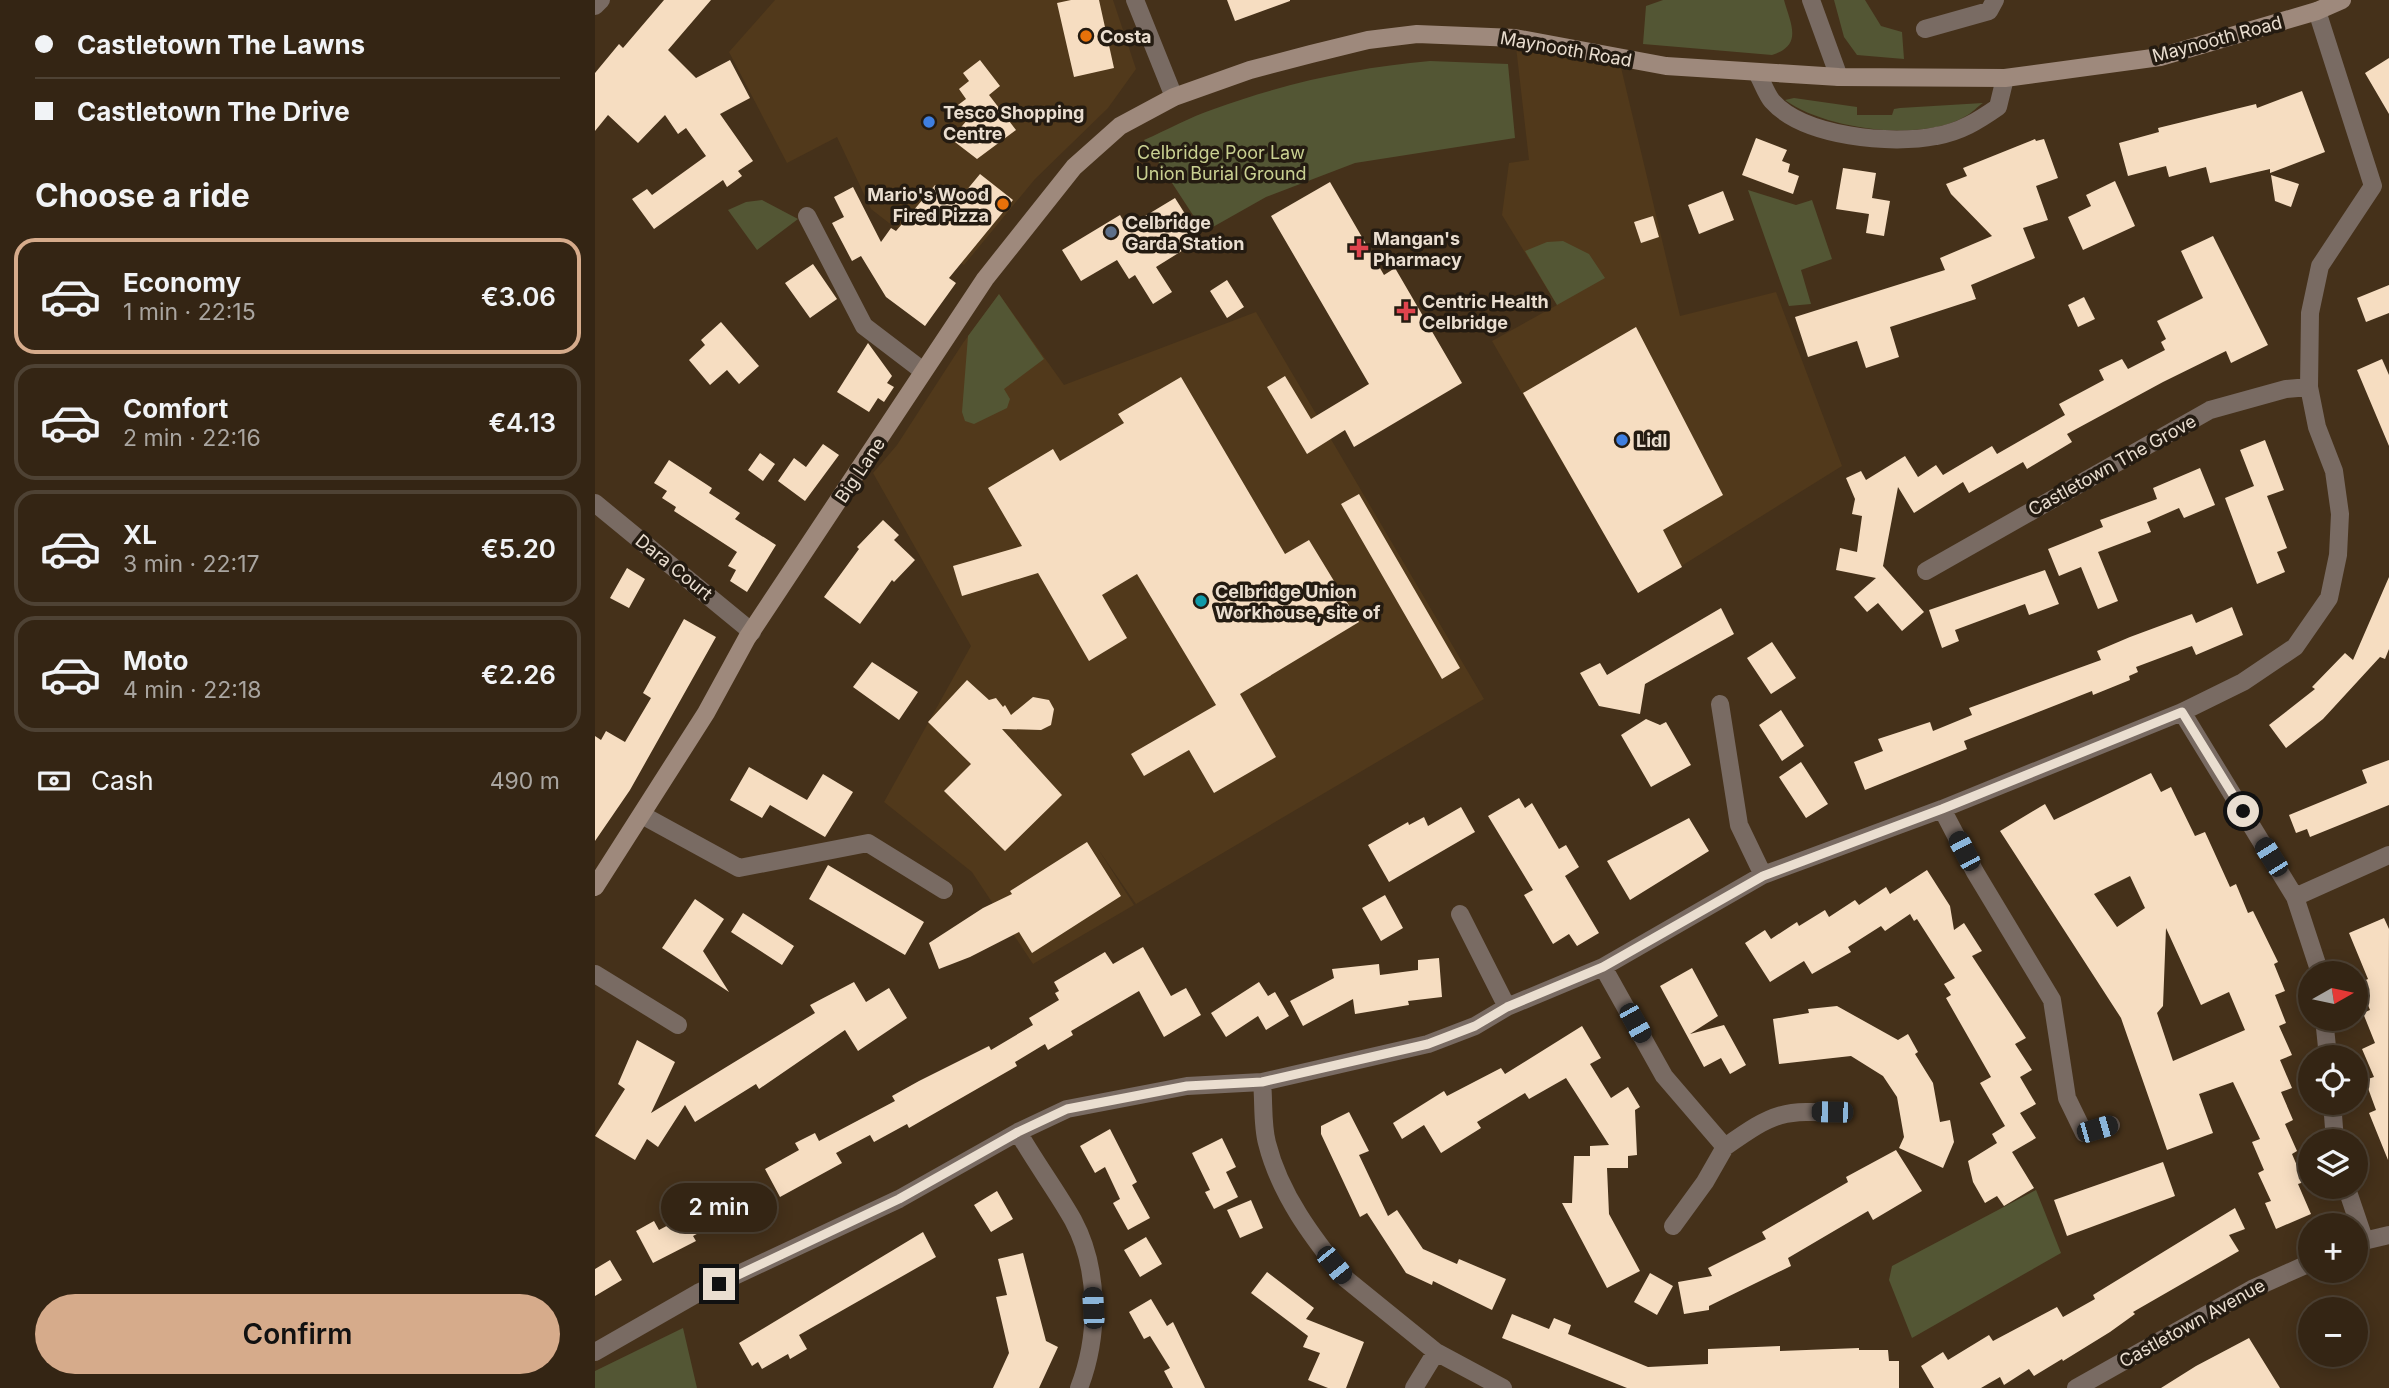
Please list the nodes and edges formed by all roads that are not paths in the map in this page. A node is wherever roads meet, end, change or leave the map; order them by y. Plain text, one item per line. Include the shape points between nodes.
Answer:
1 (601, 0) edge
2 (1135, 0) edge
3 (1811, 0) edge
4 (1996, 0) edge
5 (2342, 0) edge
6 (595, 6) edge
7 (2317, 11) junction
8 (1924, 29) dead end
9 (1757, 73) junction
10 (1839, 77) junction
11 (2005, 78) junction
12 (1174, 97) junction
13 (807, 216) dead end
14 (923, 371) junction
15 (2309, 387) junction
16 (595, 503) edge
17 (1926, 570) dead end
18 (752, 632) junction
19 (1720, 704) dead end
20 (2182, 712) junction
21 (1942, 809) junction
22 (642, 815) junction
23 (2389, 855) edge
24 (1763, 876) junction
25 (595, 887) edge
26 (944, 890) dead end
27 (2295, 897) junction
28 (1460, 914) dead end
29 (2316, 961) edge
30 (1603, 967) junction
31 (595, 974) edge
32 (1507, 1007) junction
33 (678, 1025) dead end
34 (1262, 1082) junction
35 (1843, 1113) dead end
36 (2111, 1125) dead end
37 (1018, 1132) junction
38 (1725, 1147) junction
39 (1673, 1226) dead end
40 (2389, 1235) edge
41 (2368, 1239) edge
42 (2298, 1268) edge
43 (595, 1352) edge
44 (1436, 1352) junction
45 (1079, 1388) edge
46 (1414, 1388) edge
47 (1503, 1388) edge
48 (2076, 1388) edge

1 - 6 street
2 - 12 street
3 - 10 street
4 - 8 street via 1989,11
5 - 7 main road, Maynooth Road
7 - 11 main road, Maynooth Road via 2160,57
7 - 15 street via 2373,186 2320,266 2310,313
9 - 10 main road, Maynooth Road
9 - 11 street via 1773,101 1801,121 1871,138 1929,137 1971,126 1998,107
9 - 12 main road, Maynooth Road via 1666,66 1515,38 1417,34 1311,54
10 - 11 main road, Maynooth Road
12 - 14 main road, Big Lane via 1120,126 1074,167 985,279
13 - 14 street via 864,326
14 - 18 main road, Big Lane
15 - 17 street, Castletown The Grove via 2210,410
15 - 20 street via 2317,428 2334,471 2340,514 2329,598 2295,647 2243,682
16 - 18 street, Dara Court
18 - 22 main road, Big Lane
19 - 24 street via 1739,825
20 - 21 street
20 - 27 street
21 - 24 street
21 - 36 street via 2052,1000 2067,1098 2084,1133
22 - 25 main road, Big Lane
22 - 26 street via 739,868 868,843
23 - 27 street
24 - 30 street
27 - 29 street
28 - 32 street
30 - 32 street
30 - 38 street via 1664,1076
31 - 33 street
32 - 34 street via 1475,1026 1428,1044
34 - 37 street via 1187,1086 1067,1109
34 - 44 street via 1266,1142 1291,1205 1346,1279
35 - 38 street via 1794,1111 1769,1117
37 - 43 street via 899,1199 698,1293
37 - 45 street via 1074,1222 1086,1256 1093,1332 1090,1360
38 - 39 street
40 - 41 street
42 - 48 street, Castletown Avenue via 2252,1289
44 - 46 street
44 - 47 street

